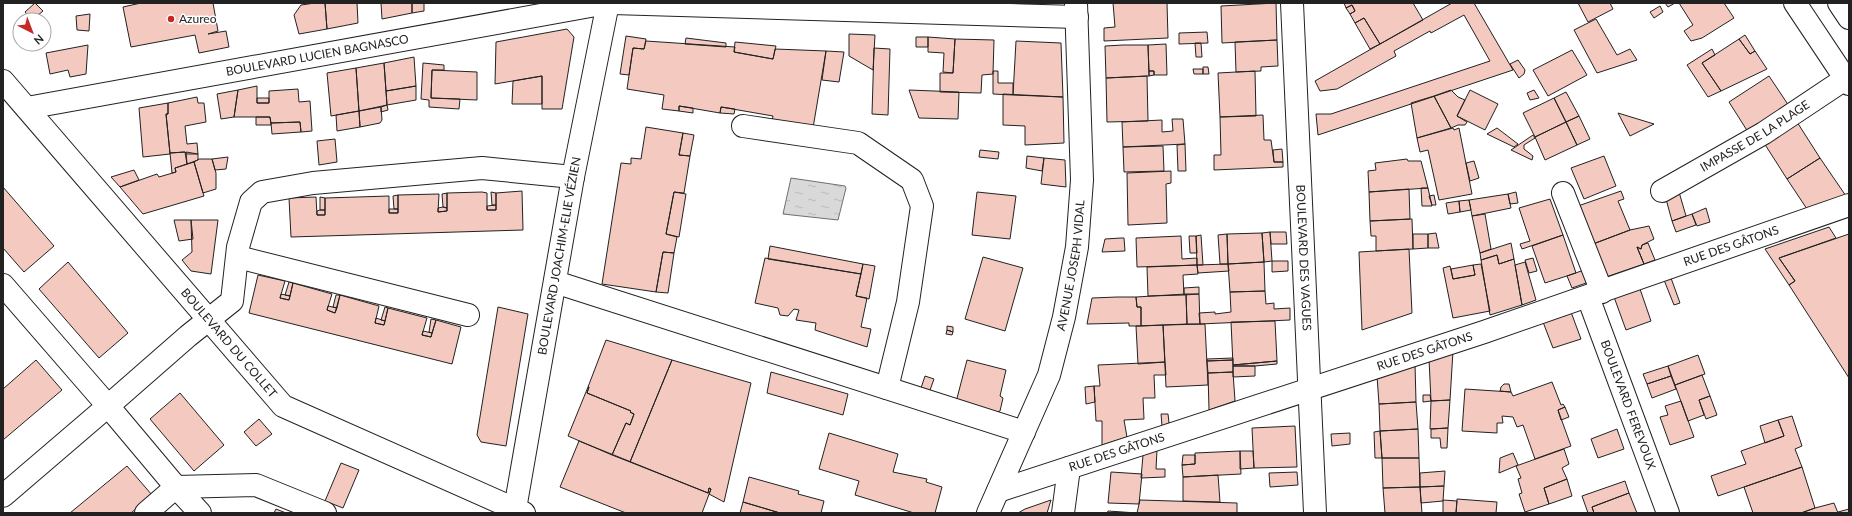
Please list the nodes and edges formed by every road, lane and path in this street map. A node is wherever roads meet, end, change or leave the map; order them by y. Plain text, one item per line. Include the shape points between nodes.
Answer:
1 (607, 3) edge
2 (612, 3) edge
3 (1292, 3) edge
4 (1795, 3) edge
5 (1839, 3) edge
6 (1076, 10) edge
7 (1849, 18) edge
8 (3, 81) edge
9 (1847, 81) edge
10 (27, 108) junction
11 (743, 126) dead end
12 (573, 177) junction
13 (1662, 191) dead end
14 (1563, 193) dead end
15 (1849, 205) edge
16 (238, 257) junction
17 (555, 282) junction
18 (4, 287) edge
19 (1595, 294) junction
20 (468, 314) dead end
21 (208, 319) junction
22 (886, 388) junction
23 (1309, 390) junction
24 (108, 406) junction
25 (1024, 432) junction
26 (1069, 468) junction
27 (176, 487) junction
28 (998, 491) junction
29 (3, 496) edge
30 (520, 511) edge
31 (146, 513) edge
32 (200, 513) edge
33 (325, 513) edge
34 (988, 513) edge
35 (1063, 513) edge
36 (1315, 513) edge
37 (1668, 513) edge

1 - 10 street, BOULEVARD LUCIEN BAGNASCO
1 - 12 street, BOULEVARD JOACHIM-ELIE VÉZIEN
2 - 6 street
3 - 23 street, BOULEVARD DES VAGUES
4 - 9 street
5 - 7 street
6 - 25 street, AVENUE JOSEPH VIDAL via 1082,180 1077,247 1064,317 1049,375
8 - 10 street, BOULEVARD DU COLLET
9 - 13 street, IMPASSE DE LA PLAGE via 1764,133
10 - 21 street, BOULEVARD DU COLLET
11 - 22 street via 858,143 912,180 922,206 908,302
12 - 16 street via 482,168 313,183 262,192 251,202 238,246
12 - 17 street, BOULEVARD JOACHIM-ELIE VÉZIEN
14 - 19 street, BOULEVARD FEREVOUX
15 - 19 street, RUE DES GÂTONS
16 - 20 street
16 - 21 street via 232,301
17 - 22 street
17 - 30 street, BOULEVARD JOACHIM-ELIE VÉZIEN
18 - 24 street
19 - 23 street, RUE DES GÂTONS
19 - 37 street, BOULEVARD FEREVOUX
21 - 24 street
21 - 30 street, BOULEVARD DU COLLET via 283,406
22 - 25 street
23 - 26 street, RUE DES GÂTONS
23 - 36 street, BOULEVARD DES VAGUES
24 - 27 street
24 - 29 street
25 - 28 street, AVENUE JOSEPH VIDAL
26 - 28 street, RUE DES GÂTONS
26 - 35 street
27 - 31 street
27 - 32 street
27 - 33 street via 256,485
28 - 34 street, AVENUE JOSEPH VIDAL

